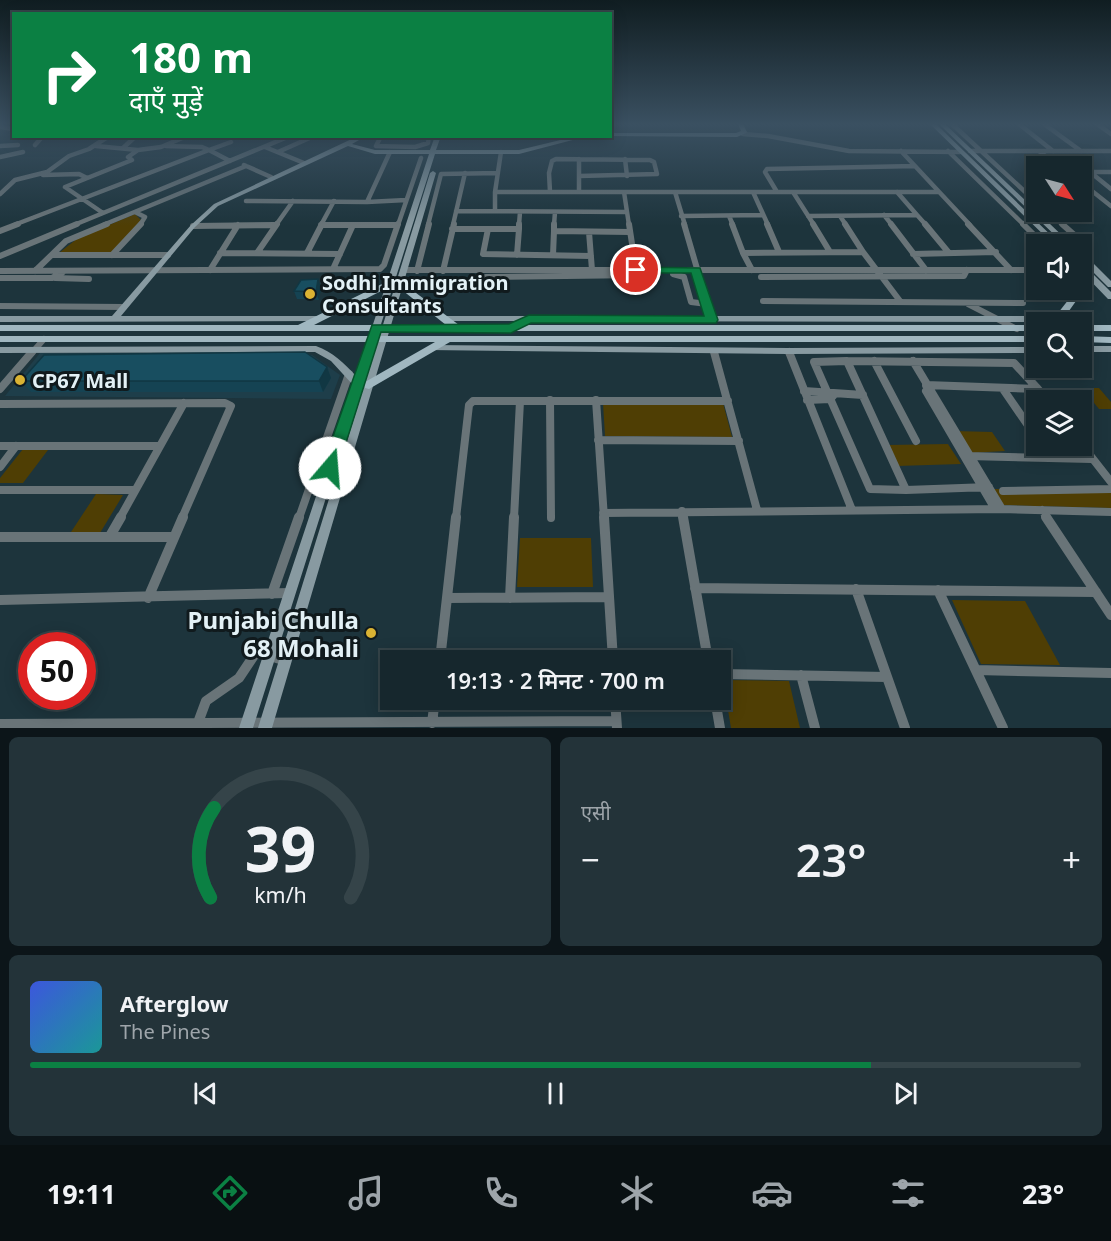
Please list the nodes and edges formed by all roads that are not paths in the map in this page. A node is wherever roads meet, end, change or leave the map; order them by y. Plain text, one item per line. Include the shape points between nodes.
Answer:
1 (67, 158) edge
2 (129, 158) edge
3 (188, 158) edge
4 (227, 158) edge
5 (236, 158) edge
6 (292, 158) edge
7 (316, 158) edge
8 (387, 158) edge
9 (421, 158) dead end
10 (434, 158) edge
11 (436, 158) edge
12 (500, 158) edge
13 (908, 158) edge
14 (955, 158) edge
15 (966, 158) edge
16 (976, 158) edge
17 (989, 158) edge
18 (579, 159) junction
19 (625, 159) junction
20 (231, 160) junction
21 (304, 163) junction
22 (246, 166) junction
23 (915, 166) junction
24 (416, 171) junction
25 (428, 171) junction
26 (1092, 172) edge
27 (1111, 172) edge
28 (465, 173) junction
29 (498, 173) junction
30 (1092, 174) edge
31 (36, 175) junction
32 (579, 176) junction
33 (627, 176) junction
34 (271, 177) junction
35 (87, 178) junction
36 (434, 186) junction
37 (1008, 187) junction
38 (997, 188) junction
39 (1021, 188) junction
40 (1111, 189) edge
41 (1, 190) edge
42 (1092, 191) edge
43 (495, 192) junction
44 (550, 192) junction
45 (579, 192) junction
46 (624, 192) junction
47 (675, 192) junction
48 (753, 192) junction
49 (777, 192) junction
50 (793, 192) junction
51 (897, 192) junction
52 (939, 192) junction
53 (1026, 193) edge
54 (83, 199) junction
55 (246, 201) dead end
56 (293, 201) junction
57 (334, 201) junction
58 (406, 201) junction
59 (367, 202) junction
60 (1111, 206) edge
61 (1006, 208) junction
62 (1019, 209) junction
63 (456, 211) junction
64 (135, 212) junction
65 (495, 212) junction
66 (520, 212) junction
67 (555, 212) junction
68 (627, 212) junction
69 (103, 213) junction
70 (763, 215) junction
71 (884, 215) junction
72 (917, 215) junction
73 (681, 216) junction
74 (729, 216) junction
75 (808, 216) junction
76 (840, 216) junction
77 (1059, 222) edge
78 (238, 225) junction
79 (274, 225) junction
80 (321, 225) junction
81 (353, 225) junction
82 (397, 225) junction
83 (193, 226) junction
84 (452, 229) junction
85 (488, 229) junction
86 (519, 229) junction
87 (0, 231) edge
88 (554, 231) junction
89 (589, 232) junction
90 (630, 232) junction
91 (1033, 234) edge
92 (1046, 234) edge
93 (1057, 234) edge
94 (1073, 234) edge
95 (389, 247) junction
96 (404, 247) junction
97 (779, 252) junction
98 (830, 252) junction
99 (863, 252) junction
100 (996, 252) junction
101 (220, 253) junction
102 (257, 253) junction
103 (743, 253) junction
104 (949, 253) junction
105 (307, 254) junction
106 (340, 254) junction
107 (410, 254) junction
108 (421, 254) junction
109 (913, 254) junction
110 (52, 255) junction
111 (112, 255) junction
112 (168, 255) junction
113 (483, 255) junction
114 (517, 255) junction
115 (553, 255) junction
116 (0, 256) edge
117 (591, 256) junction
118 (1092, 265) edge
119 (333, 269) junction
120 (155, 270) junction
121 (210, 270) junction
122 (405, 270) junction
123 (417, 270) junction
124 (592, 270) junction
125 (636, 270) junction
126 (696, 270) junction
127 (752, 270) junction
128 (877, 270) junction
129 (926, 270) junction
130 (967, 270) junction
131 (1011, 270) junction
132 (1026, 270) edge
133 (0, 271) edge
134 (35, 271) junction
135 (66, 271) junction
136 (443, 271) junction
137 (481, 271) junction
138 (506, 274) junction
139 (883, 276) junction
140 (486, 277) dead end
141 (760, 277) dead end
142 (0, 278) edge
143 (52, 278) junction
144 (1092, 278) edge
145 (1107, 278) edge
146 (89, 279) dead end
147 (396, 283) junction
148 (1111, 285) edge
149 (1111, 297) edge
150 (763, 301) dead end
151 (900, 301) junction
152 (964, 302) junction
153 (1023, 303) dead end
154 (706, 304) junction
155 (0, 306) edge
156 (124, 307) junction
157 (0, 319) edge
158 (114, 319) junction
159 (252, 319) junction
160 (445, 319) junction
161 (529, 319) junction
162 (317, 320) junction
163 (712, 320) junction
164 (999, 320) junction
165 (1026, 320) edge
166 (0, 328) edge
167 (1017, 328) junction
168 (1026, 328) edge
169 (1092, 328) edge
170 (1111, 328) edge
171 (263, 329) junction
172 (299, 329) junction
173 (458, 329) junction
174 (379, 333) junction
175 (513, 334) junction
176 (448, 338) junction
177 (0, 339) edge
178 (44, 339) junction
179 (1026, 339) edge
180 (1092, 339) edge
181 (1111, 340) edge
182 (1092, 342) edge
183 (431, 348) junction
184 (521, 349) junction
185 (1106, 349) edge
186 (0, 350) edge
187 (34, 350) junction
188 (1026, 350) edge
189 (714, 351) junction
190 (788, 351) junction
191 (847, 361) junction
192 (874, 361) junction
193 (910, 361) junction
194 (349, 374) junction
195 (363, 385) junction
196 (925, 385) junction
197 (0, 389) edge
198 (1002, 389) junction
199 (1038, 389) joint
200 (806, 395) junction
201 (830, 395) junction
202 (863, 396) junction
203 (550, 400) junction
204 (596, 400) junction
205 (520, 401) junction
206 (728, 401) junction
207 (184, 403) junction
208 (0, 404) edge
209 (1026, 422) edge
210 (598, 440) junction
211 (739, 441) junction
212 (916, 441) dead end
213 (0, 446) edge
214 (16, 446) junction
215 (159, 446) junction
216 (967, 456) junction
217 (1090, 456) edge
218 (1052, 458) joint
219 (1092, 459) junction
220 (0, 467) edge
221 (1111, 482) edge
222 (985, 487) junction
223 (1111, 489) edge
224 (0, 490) edge
225 (134, 490) junction
226 (906, 490) junction
227 (1003, 491) dead end
228 (998, 509) junction
229 (757, 510) junction
230 (852, 510) junction
231 (1042, 510) junction
232 (682, 511) junction
233 (1111, 512) edge
234 (603, 513) junction
235 (551, 518) dead end
236 (110, 536) junction
237 (0, 537) edge
238 (173, 537) junction
239 (695, 588) junction
240 (856, 590) junction
241 (938, 590) junction
242 (1096, 592) junction
243 (290, 593) junction
244 (272, 594) junction
245 (609, 597) junction
246 (148, 598) junction
247 (448, 598) junction
248 (510, 598) junction
249 (0, 600) edge
250 (1111, 615) edge
251 (441, 650) edge
252 (612, 650) edge
253 (706, 650) edge
254 (269, 657) junction
255 (286, 661) junction
256 (976, 670) junction
257 (1111, 673) edge
258 (731, 674) edge
259 (801, 675) junction
260 (887, 677) junction
261 (434, 710) edge
262 (616, 710) edge
263 (717, 710) edge
264 (432, 723) junction
265 (0, 724) edge
266 (196, 725) edge
267 (247, 725) edge
268 (617, 725) edge
269 (266, 726) edge
270 (394, 726) edge
271 (720, 728) edge
272 (815, 728) edge
273 (905, 728) edge
274 (1003, 728) edge

1 - 31 street
2 - 35 street via 132,160
3 - 54 street
4 - 20 street
5 - 20 street
6 - 21 street
7 - 21 street
8 - 59 street
9 - 24 street
10 - 25 street
11 - 36 street
12 - 29 street
13 - 23 street
14 - 61 street
15 - 38 street
16 - 37 street
17 - 39 street
18 - 19 street
18 - 32 street
18 - 44 street via 552,161
19 - 33 street
19 - 33 street via 654,161 657,174
20 - 22 street
20 - 69 street
21 - 34 street
22 - 34 street
22 - 64 street
23 - 49 street via 766,169
23 - 52 street
24 - 25 street
24 - 58 street
25 - 96 street
26 - 27 street
28 - 29 street
28 - 36 street via 441,174
28 - 63 street
29 - 43 street
30 - 40 street
31 - 35 street via 79,174
31 - 41 street via 15,180
32 - 33 street
32 - 45 street
34 - 83 street via 216,205
35 - 54 street via 65,188
36 - 107 street
36 - 108 street
37 - 38 street
37 - 39 street
37 - 93 street
38 - 62 street
39 - 53 street
42 - 60 street
43 - 44 street
43 - 65 street
44 - 45 street
45 - 46 street
46 - 47 street
46 - 68 street
47 - 48 street
47 - 73 street
48 - 49 street
48 - 70 street
49 - 50 street
50 - 51 street
50 - 75 street
51 - 52 street
51 - 72 street
52 - 100 street
54 - 69 street
54 - 87 street
55 - 56 street
56 - 57 street
56 - 79 street
57 - 59 street
57 - 80 street
58 - 59 street
58 - 82 street
61 - 62 street
61 - 91 street
62 - 92 street
63 - 65 street
63 - 84 street
64 - 110 street via 66,241
64 - 111 street via 145,217 144,221
65 - 66 street
66 - 67 street
66 - 86 street
67 - 68 street
67 - 88 street
68 - 90 street
69 - 116 street
70 - 74 street
70 - 97 street
71 - 72 street
71 - 76 street
71 - 109 street
72 - 104 street
73 - 74 street
73 - 126 street
74 - 103 street
75 - 76 street
75 - 98 street
76 - 99 street
77 - 94 street
78 - 79 street
78 - 83 street
78 - 101 street
79 - 102 street
80 - 81 street
80 - 105 street
81 - 82 street
81 - 106 street
82 - 95 street
83 - 112 street
84 - 85 street
84 - 136 street
85 - 86 street
85 - 113 street
86 - 114 street
88 - 89 street
88 - 115 street
89 - 90 street
89 - 117 street
90 - 125 street
95 - 96 street
95 - 119 street via 380,269
96 - 147 street
97 - 98 street
97 - 103 street
98 - 99 street
99 - 128 street
100 - 104 street
100 - 131 street
101 - 102 street
101 - 121 street
102 - 105 street
103 - 127 street
104 - 109 street
105 - 106 street
106 - 119 street
107 - 108 street
107 - 122 street
108 - 123 street
109 - 129 street
110 - 111 street
110 - 134 street
111 - 112 street
112 - 120 street
113 - 114 street
113 - 137 street
114 - 115 street
115 - 117 street
117 - 124 street
118 - 145 street
119 - 121 street
120 - 121 street
120 - 135 street
120 - 156 street
122 - 123 street
122 - 147 street
123 - 136 street
124 - 125 street
124 - 138 street
125 - 126 street
126 - 127 street
126 - 154 street
127 - 128 street
128 - 129 street
128 - 139 street
129 - 130 street
130 - 131 street
130 - 139 street via 964,276
131 - 132 street
133 - 134 street
134 - 135 street
135 - 143 street
136 - 137 street
137 - 138 street
138 - 140 street
138 - 154 street via 678,274 684,277 691,302
139 - 141 street
139 - 151 street
142 - 143 street
143 - 146 street
144 - 149 street
145 - 148 street
147 - 160 main road
147 - 162 main road
147 - 174 street
150 - 151 street
151 - 152 street
152 - 153 street
152 - 164 street
154 - 163 street
155 - 156 street
156 - 158 street
157 - 158 street
158 - 159 street
159 - 162 street
159 - 171 main road
160 - 161 street
160 - 173 main road
161 - 163 street
161 - 175 main road
162 - 172 main road
163 - 164 street
164 - 165 street
164 - 167 street
166 - 171 main road
167 - 168 main road
167 - 175 main road
169 - 170 main road
171 - 172 main road
172 - 174 main road
173 - 174 main road
173 - 175 main road
174 - 176 main road
174 - 178 main road
174 - 195 street
175 - 176 main road
175 - 179 main road
175 - 184 main road
176 - 183 main road
177 - 178 main road
178 - 187 street
180 - 181 main road
182 - 185 main road
183 - 184 street
183 - 195 main road
184 - 189 street
186 - 187 street
187 - 194 street via 316,349 332,356
187 - 197 street
188 - 190 street
189 - 190 street
189 - 206 street
190 - 200 street
191 - 192 street
191 - 201 street via 815,361
191 - 202 street
192 - 193 street
192 - 212 street
193 - 196 street
193 - 199 street via 1014,363
194 - 195 street
194 - 244 street
195 - 243 street
195 - 255 street
196 - 198 street
196 - 216 street
198 - 199 street
198 - 209 street
200 - 201 street
200 - 230 street
201 - 202 street
201 - 226 street via 870,490
202 - 226 street
203 - 204 street
203 - 205 street
203 - 235 street
204 - 206 street
204 - 210 street
205 - 247 street via 478,400 469,405
205 - 248 street
206 - 211 street
207 - 208 street
207 - 215 street
207 - 238 street via 225,403 231,408
210 - 211 street
210 - 234 street
211 - 229 street
213 - 214 street
214 - 215 street
214 - 220 street
215 - 225 street
216 - 218 street
216 - 222 street
217 - 219 street
218 - 219 street
219 - 221 street
222 - 226 street
222 - 228 street
223 - 227 street
224 - 225 street
225 - 236 street
228 - 230 street
228 - 231 street
229 - 230 street
229 - 232 street
231 - 233 street
231 - 242 street
232 - 234 street
232 - 239 street
234 - 245 street
236 - 237 street
236 - 238 street
238 - 246 street
239 - 240 street
239 - 253 street
240 - 241 street
240 - 260 street
241 - 242 street
241 - 256 street
242 - 250 street
243 - 244 street
243 - 254 street
244 - 246 street
245 - 248 street
245 - 252 street
246 - 249 street
247 - 248 street
247 - 251 street
254 - 255 street
254 - 266 street via 253,655 239,678 206,701
254 - 267 street
255 - 269 street
256 - 257 street
256 - 274 street
258 - 259 street
259 - 260 street
259 - 272 street
260 - 273 street
261 - 264 street
262 - 268 street
263 - 271 street
264 - 268 street
264 - 270 street
265 - 266 street
266 - 267 street
267 - 269 street
269 - 270 street

